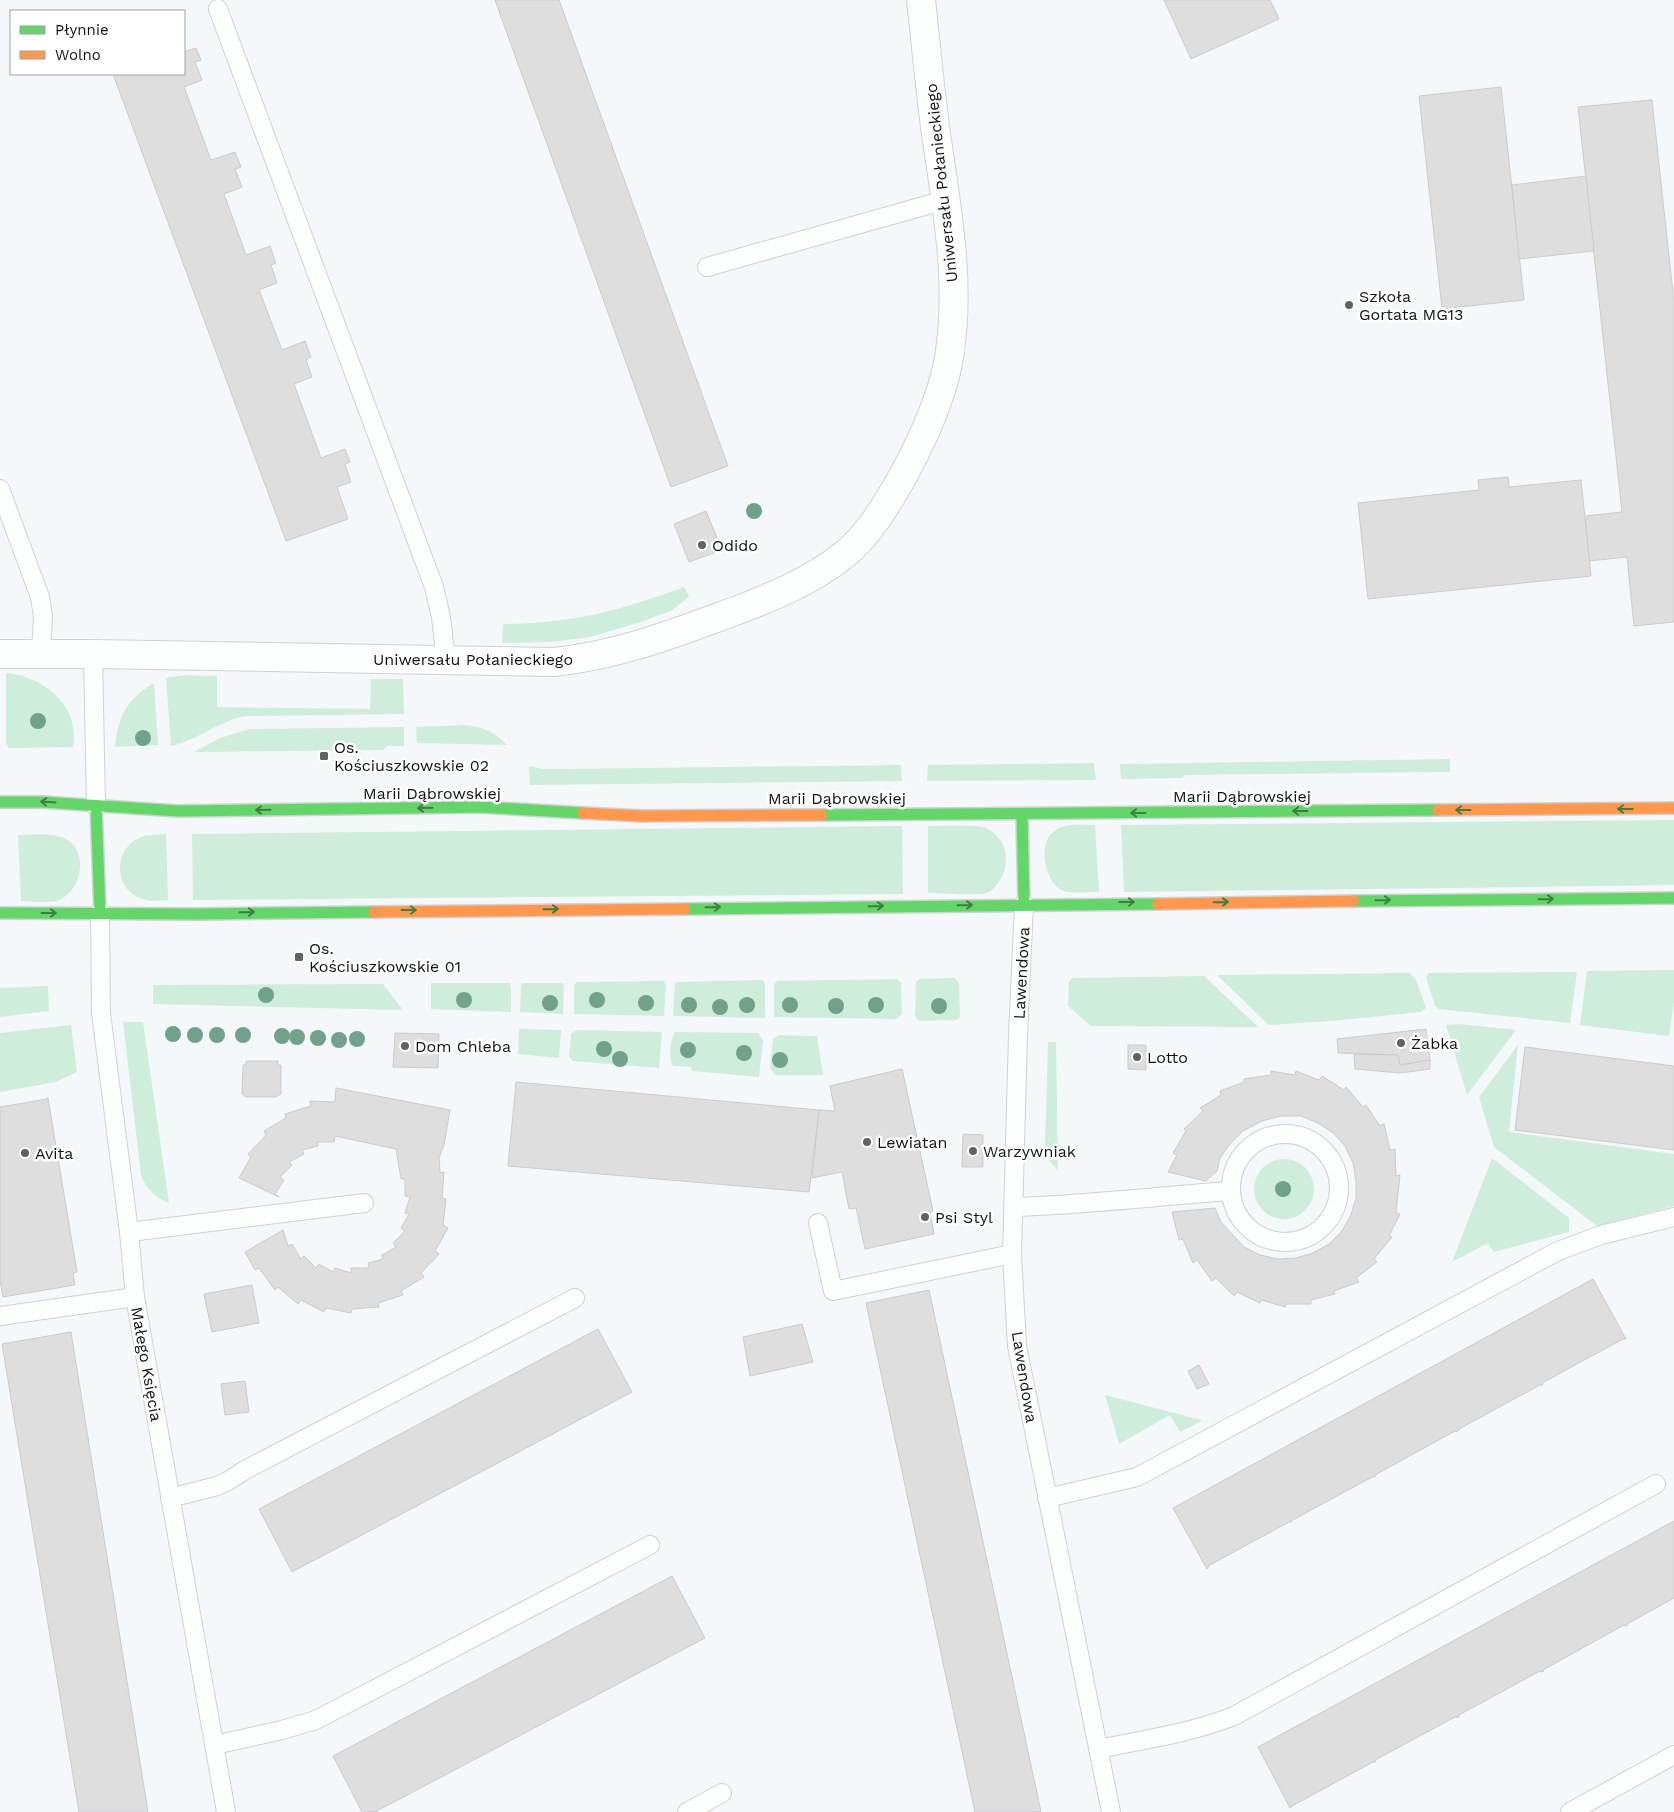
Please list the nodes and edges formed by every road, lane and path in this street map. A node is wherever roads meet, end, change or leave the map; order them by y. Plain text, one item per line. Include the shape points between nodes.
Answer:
1 (921, 0) edge
2 (218, 9) dead end
3 (945, 200) junction
4 (707, 267) dead end
5 (0, 489) edge
6 (41, 653) junction
7 (0, 654) edge
8 (93, 654) junction
9 (446, 660) junction
10 (0, 802) edge
11 (96, 806) junction
12 (1674, 808) edge
13 (1022, 814) junction
14 (1674, 898) edge
15 (1024, 904) junction
16 (100, 912) junction
17 (0, 913) edge
18 (1230, 1191) junction
19 (364, 1203) dead end
20 (1014, 1207) junction
21 (1674, 1217) edge
22 (818, 1223) dead end
23 (129, 1232) junction
24 (1012, 1254) junction
25 (135, 1297) junction
26 (575, 1298) dead end
27 (0, 1316) edge
28 (1656, 1484) dead end
29 (170, 1498) junction
30 (1047, 1498) junction
31 (650, 1545) dead end
32 (215, 1745) junction
33 (1098, 1749) junction
34 (1674, 1755) edge
35 (722, 1794) dead end
36 (226, 1812) edge
37 (687, 1812) edge
38 (1111, 1812) edge
39 (1570, 1812) edge

1 - 3 street, Uniwersału Połanieckiego
2 - 9 lane via 434,587
3 - 4 lane
3 - 9 street, Uniwersału Połanieckiego via 952,260 953,309 947,366 928,425 908,465 881,513 846,554 808,580 760,602 631,648 554,662
5 - 6 lane via 40,597
6 - 7 street, Uniwersału Połanieckiego
6 - 8 street, Uniwersału Połanieckiego
8 - 9 street, Uniwersału Połanieckiego
8 - 11 lane
11 -> 10 street, Marii Dąbrowskiej
13 -> 11 street, Marii Dąbrowskiej via 641,816 480,807 178,812
11 - 16 street
12 -> 13 street, Marii Dąbrowskiej
13 - 15 street
15 -> 14 street
16 -> 15 street via 198,914
15 - 20 lane, Lawendowa
17 -> 16 street
16 - 23 lane, Małego Księcia via 101,1013
18 - 18 lane via 1239,1218 1248,1228 1259,1237 1286,1243 1313,1235 1324,1227 1337,1203 1339,1189 1332,1161 1322,1150 1298,1135 1283,1134 1255,1142 1244,1152 1236,1163
18 - 20 lane via 1067,1206
19 - 23 lane
20 - 24 lane, Lawendowa
21 - 30 lane via 1601,1235 1558,1251 1137,1477
22 - 24 lane via 833,1291
23 - 25 lane, Małego Księcia
24 - 30 lane, Lawendowa via 1017,1346
25 - 27 lane
25 - 29 lane, Małego Księcia
26 - 29 lane via 245,1470 228,1482
28 - 33 lane via 1234,1716 1180,1732
29 - 32 lane, Małego Księcia
30 - 33 lane, Lawendowa
31 - 32 lane via 316,1720
32 - 36 lane, Małego Księcia
33 - 38 lane, Lawendowa
34 - 39 lane
35 - 37 lane

